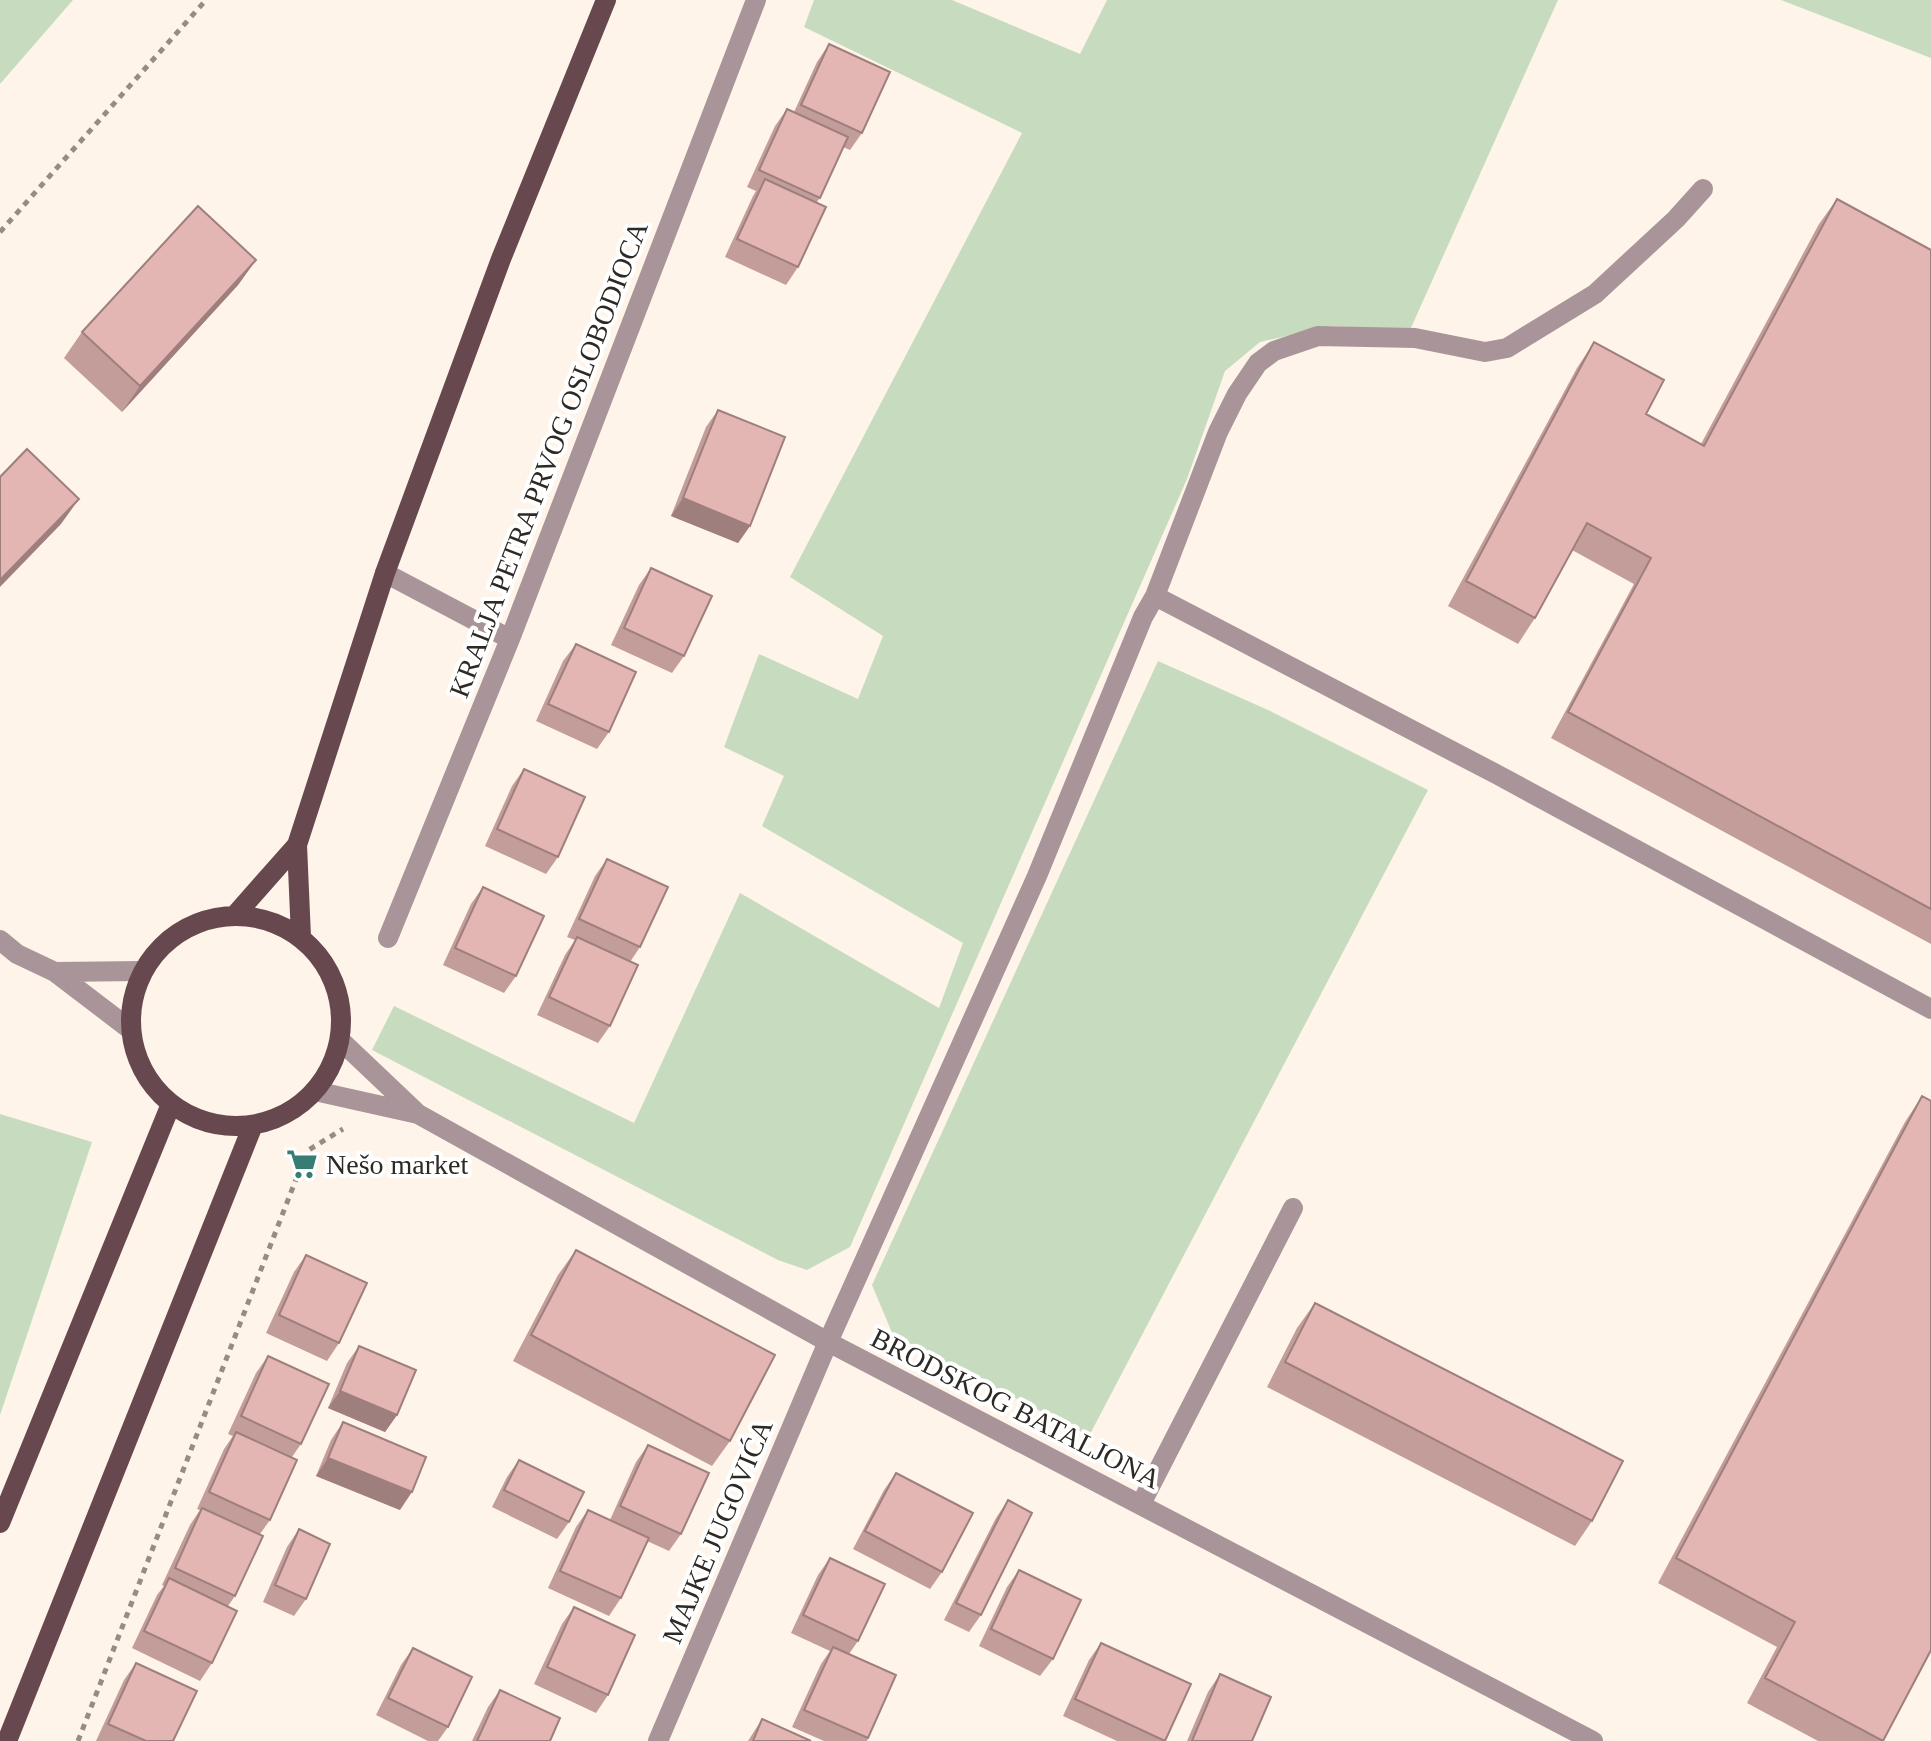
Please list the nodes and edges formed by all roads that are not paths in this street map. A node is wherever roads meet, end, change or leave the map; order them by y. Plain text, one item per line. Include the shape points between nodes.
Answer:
1 (606, 0) edge
2 (756, 0) edge
3 (1703, 189) dead end
4 (385, 573) junction
5 (1155, 596) junction
6 (510, 639) junction
7 (297, 845) junction
8 (236, 914) junction
9 (301, 937) junction
10 (388, 938) dead end
11 (0, 940) edge
12 (142, 971) junction
13 (55, 972) junction
14 (1931, 1009) edge
15 (131, 1030) junction
16 (340, 1040) junction
17 (315, 1091) junction
18 (171, 1104) junction
19 (418, 1114) junction
20 (253, 1125) junction
21 (1293, 1208) dead end
22 (828, 1342) junction
23 (1141, 1504) junction
24 (0, 1523) edge
25 (7, 1741) edge
26 (658, 1741) edge
27 (1593, 1741) edge

1 - 4 main road via 501,259
2 - 6 street, KRALJA PETRA PRVOG OSLOBODIOCA
3 - 5 street, MAJKE JUGOVIĆA via 1595,294 1507,348 1485,352 1415,338 1318,336 1274,351 1258,363 1218,432
4 - 6 street
4 - 7 main road
5 - 14 street
5 - 22 street, MAJKE JUGOVIĆA via 1037,876
6 - 10 street, KRALJA PETRA PRVOG OSLOBODIOCA
7 - 8 main road
7 - 9 main road
8 - 9 main road via 270,920
8 - 12 main road via 207,918 180,930
9 - 16 main road via 335,983
11 - 13 street
12 - 13 street
12 - 15 main road via 132,1000
13 - 15 street
15 - 18 main road via 137,1059
16 - 17 main road
16 - 19 street, BRODSKOG BATALJONA
17 - 19 street, BRODSKOG BATALJONA
17 - 20 main road via 281,1117
18 - 20 main road via 196,1119 224,1126
18 - 24 main road
19 - 22 street, BRODSKOG BATALJONA
20 - 25 main road
21 - 23 street
22 - 23 street, BRODSKOG BATALJONA
22 - 26 street, MAJKE JUGOVIĆA
23 - 27 street, BRODSKOG BATALJONA

